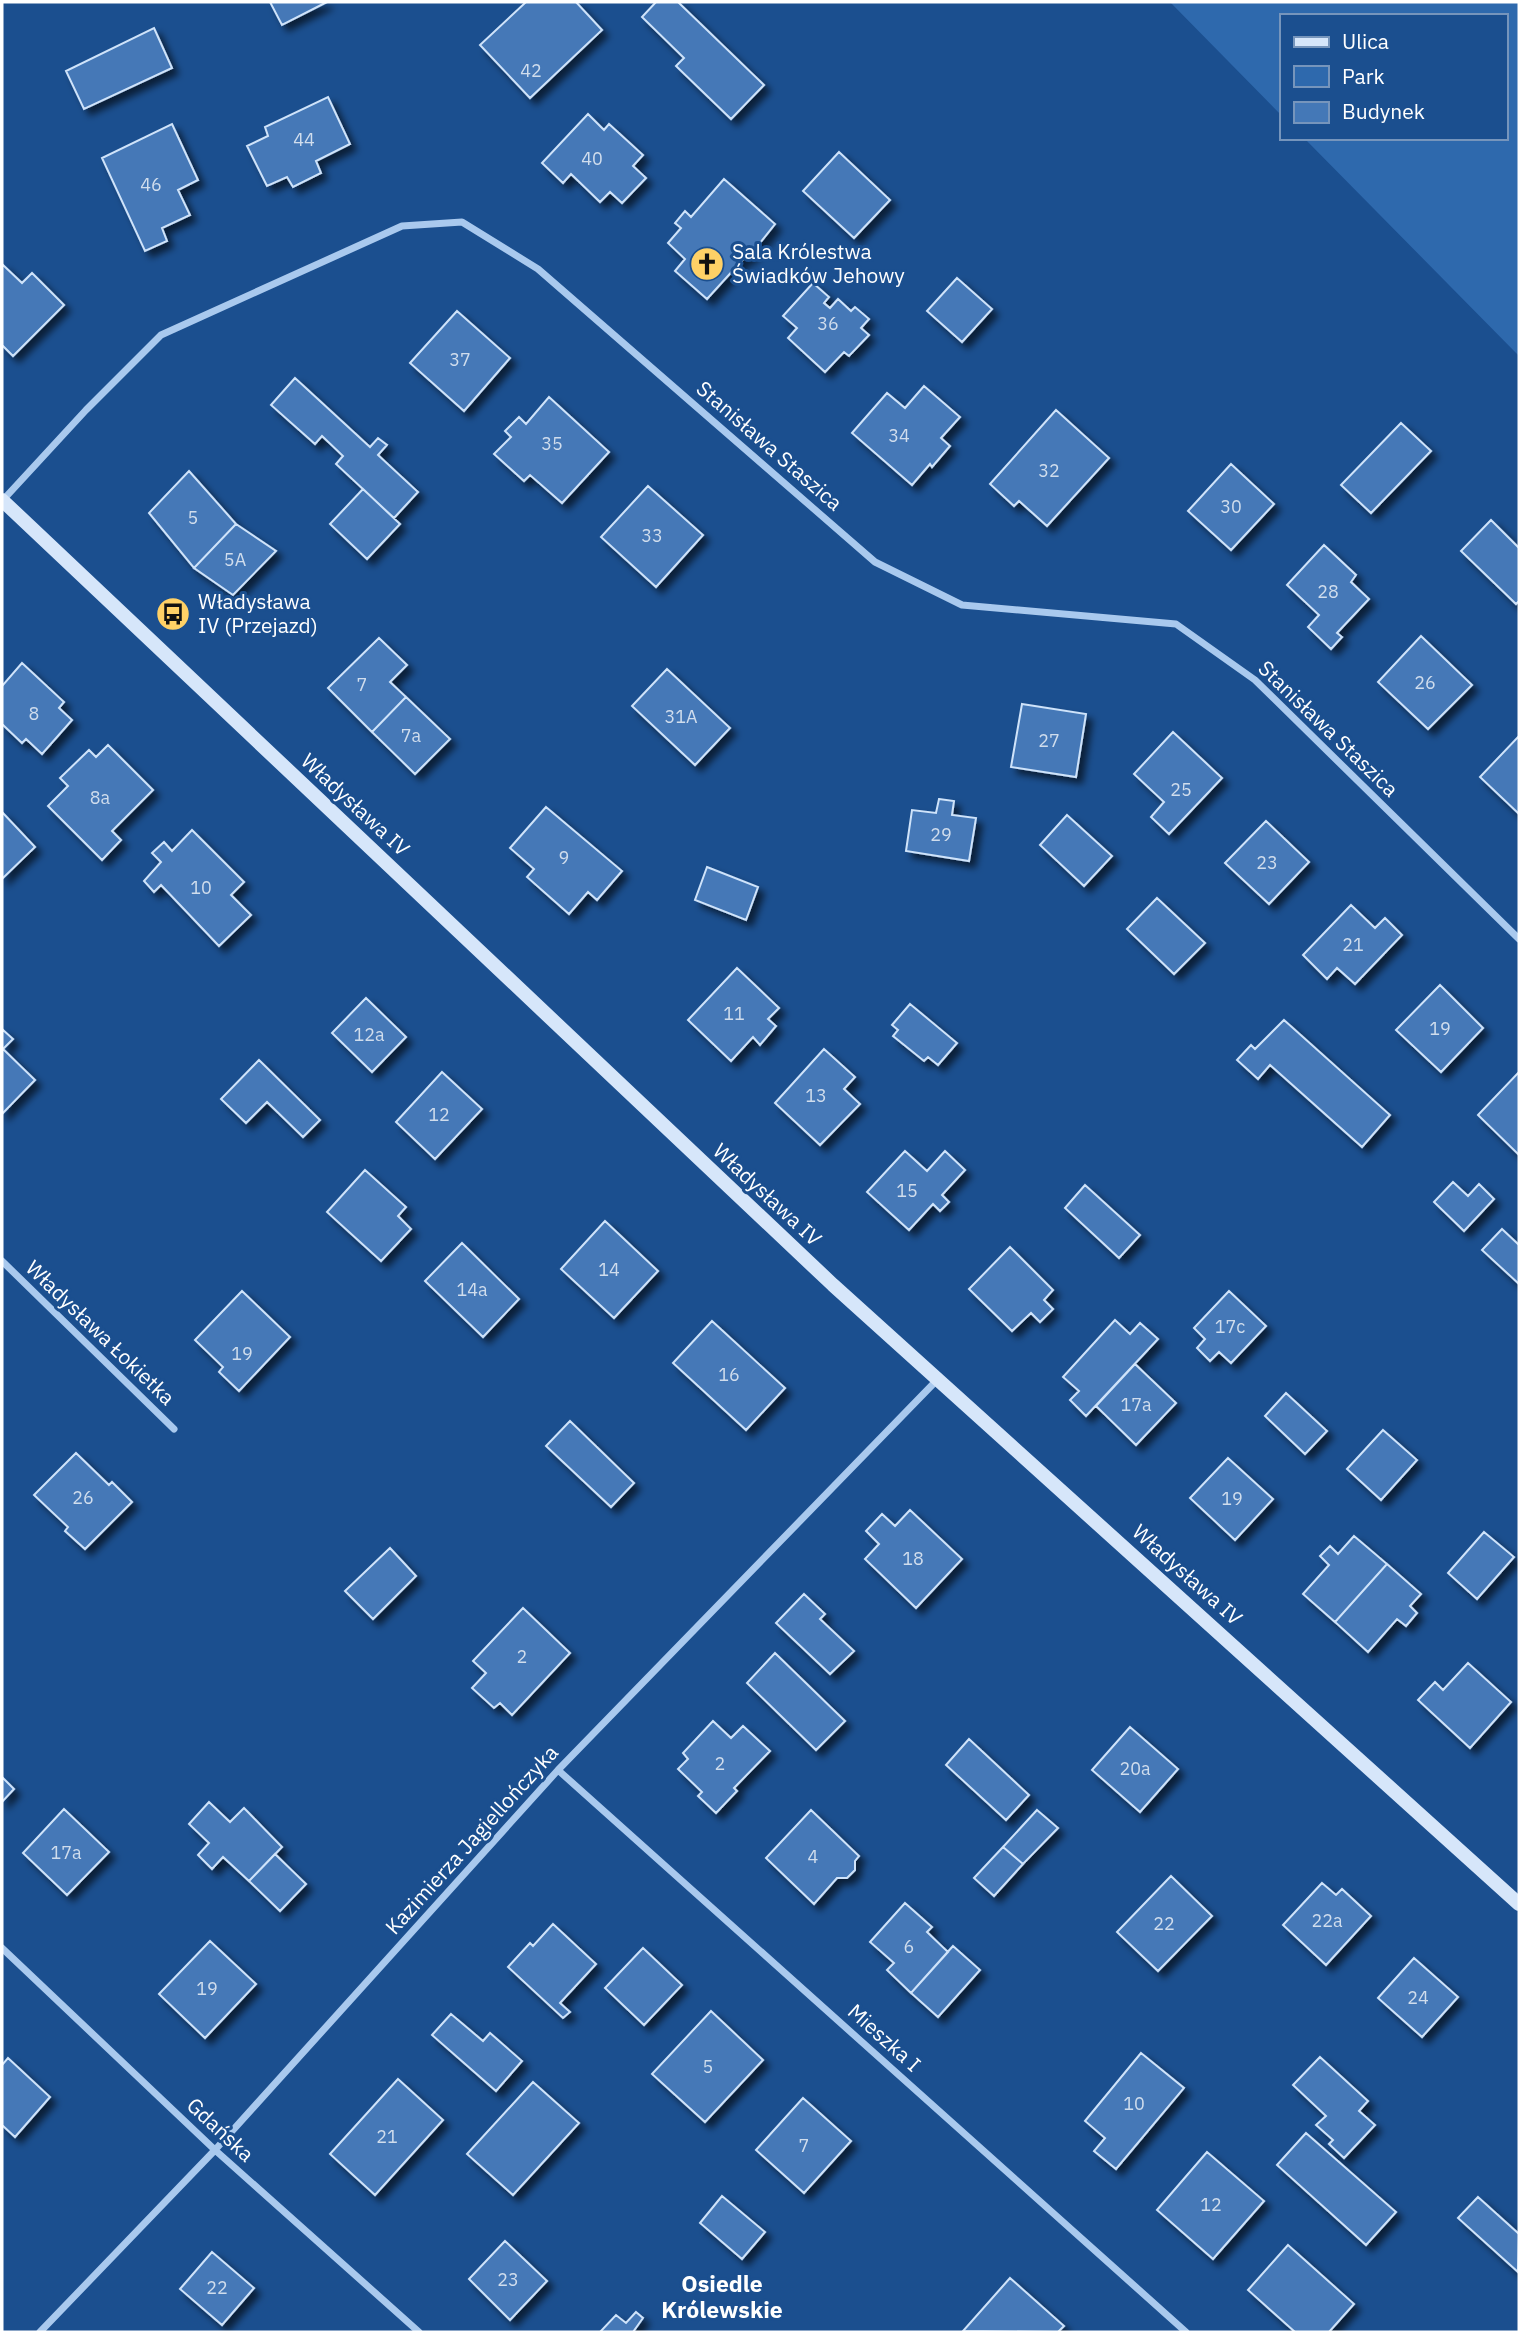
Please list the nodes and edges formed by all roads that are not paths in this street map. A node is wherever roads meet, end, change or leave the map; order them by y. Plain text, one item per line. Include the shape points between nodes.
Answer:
1 (2, 500) edge
2 (1519, 939) edge
3 (2, 1261) edge
4 (938, 1380) junction
5 (174, 1429) dead end
6 (558, 1770) junction
7 (1519, 1904) edge
8 (2, 1948) edge
9 (215, 2150) junction
10 (40, 2332) edge
11 (419, 2332) edge
12 (1186, 2332) edge

1 - 2 street, Stanisława Staszica via 161,335 402,226 462,222 538,269 875,562 962,605 1176,624 1255,680
1 - 4 street, Władysława IV via 822,1276
3 - 5 street, Władysława Łokietka
4 - 6 street, Kazimierza Jagiellończyka
4 - 7 street, Władysława IV
6 - 9 street, Kazimierza Jagiellończyka
6 - 12 street, Mieszka I
8 - 9 street, Gdańska
9 - 10 street, Kazimierza Jagiellończyka
9 - 11 street, Gdańska

